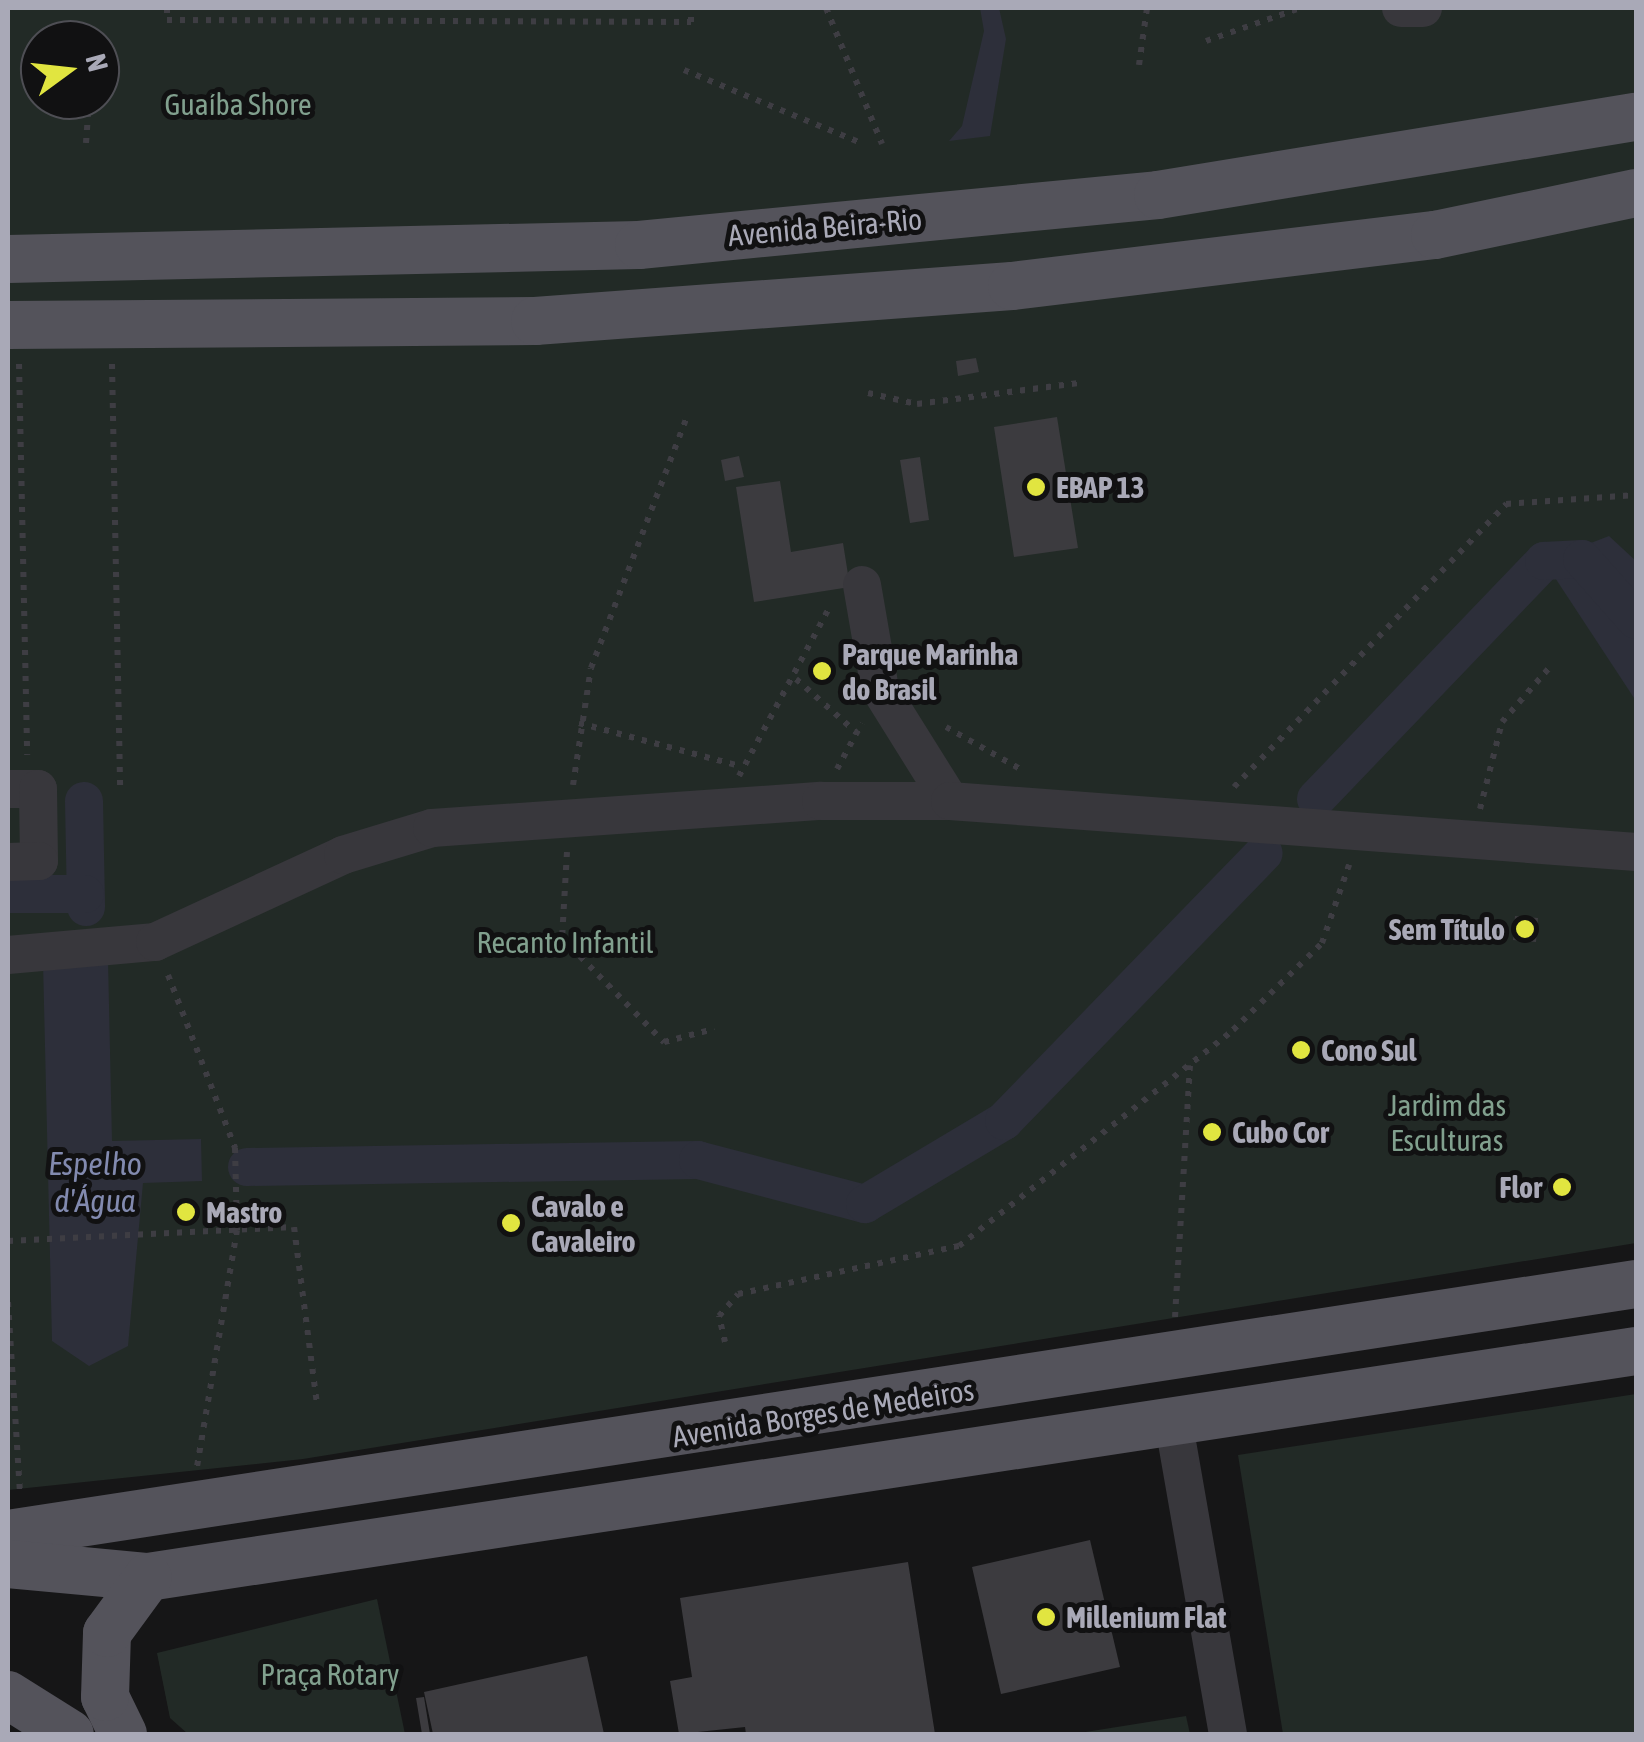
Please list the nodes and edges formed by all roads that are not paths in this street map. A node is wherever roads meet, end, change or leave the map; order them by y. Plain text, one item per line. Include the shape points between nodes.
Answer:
1 (1401, 8) edge
2 (1423, 8) edge
3 (1636, 117) edge
4 (1636, 192) edge
5 (8, 259) edge
6 (8, 324) edge
7 (862, 585) dead end
8 (18, 789) edge
9 (950, 801) junction
10 (1636, 852) edge
11 (8, 862) edge
12 (8, 954) edge
13 (1636, 1284) edge
14 (1636, 1351) edge
15 (1174, 1425) junction
16 (12, 1544) edge
17 (148, 1577) junction
18 (8, 1696) edge
19 (70, 1734) edge
20 (123, 1734) edge
21 (1228, 1734) edge

1 - 2 street
3 - 5 main road, Avenida Beira-Rio via 1422,160 1158,196 640,245
4 - 6 main road via 1435,234 1012,286 535,320
7 - 9 street via 880,688
8 - 11 street via 38,790 39,861
9 - 10 street
9 - 12 street via 432,828 343,855 155,942
13 - 16 main road, Avenida Borges de Medeiros via 190,1507
14 - 15 main road, Avenida Borges de Medeiros
15 - 17 main road, Avenida Borges de Medeiros
15 - 21 street
16 - 17 main road, Avenida Borges de Medeiros
17 - 20 main road via 107,1633 105,1696
18 - 19 main road

